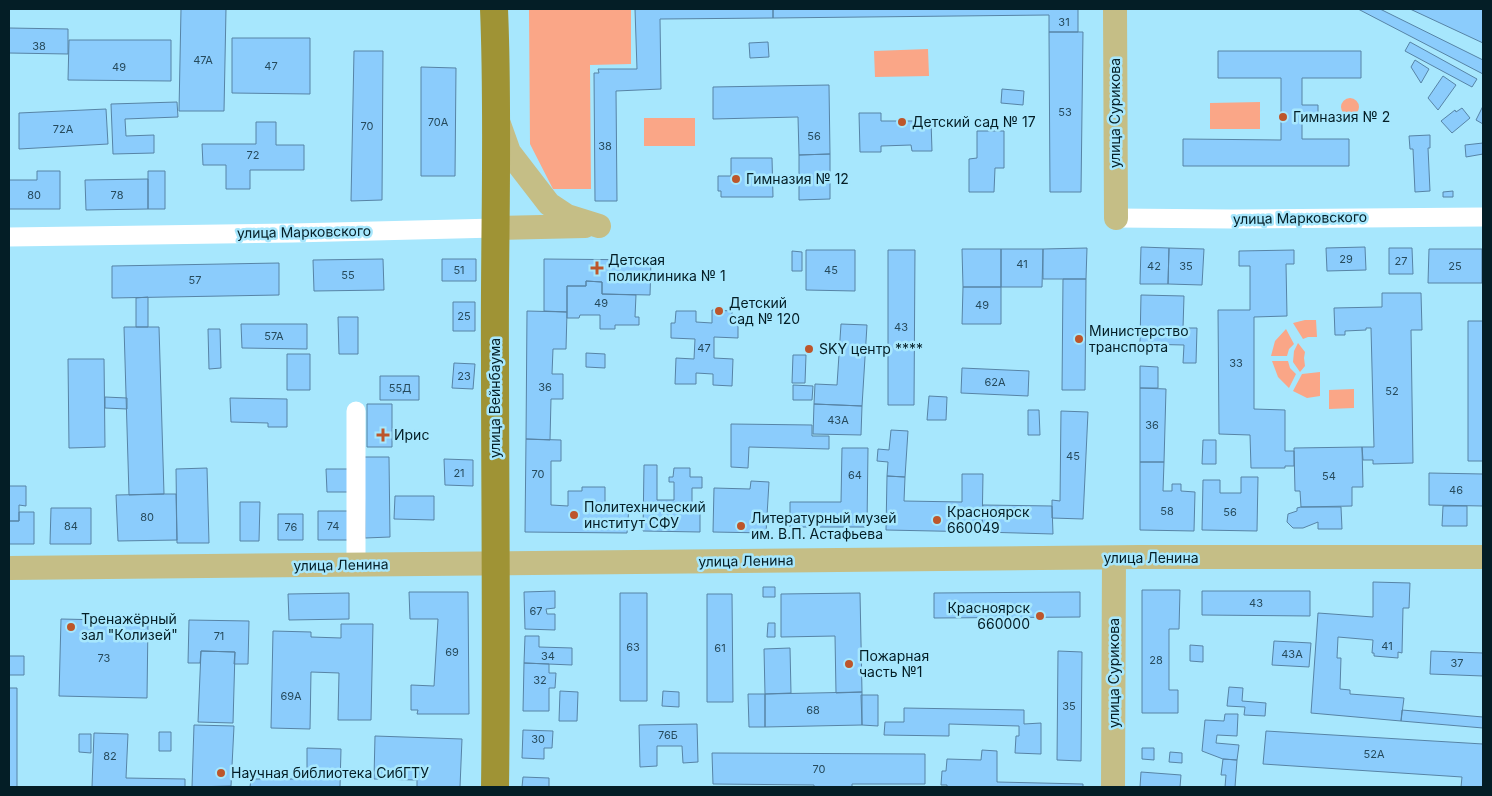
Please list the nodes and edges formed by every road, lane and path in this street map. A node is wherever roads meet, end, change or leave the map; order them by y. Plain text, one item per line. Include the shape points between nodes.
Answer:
1 (494, 9) edge
2 (1115, 9) edge
3 (496, 115) junction
4 (1483, 217) edge
5 (1116, 218) joint
6 (496, 228) junction
7 (9, 237) edge
8 (356, 411) dead end
9 (1483, 557) edge
10 (1114, 558) junction
11 (497, 563) junction
12 (356, 565) junction
13 (9, 568) edge
14 (495, 787) edge
15 (1113, 787) edge

1 - 3 highway, улица Вейнбаума
2 - 5 main road, улица Сурикова
3 - 6 highway, улица Вейнбаума
3 - 6 main road, улица Марковского via 509,152 549,204 567,216 599,226
4 - 5 street, улица Марковского
6 - 7 street, улица Марковского
6 - 11 highway, улица Вейнбаума
8 - 12 street
9 - 10 main road, улица Ленина
10 - 11 main road, улица Ленина
10 - 15 main road, улица Сурикова
11 - 12 main road, улица Ленина
11 - 14 highway, улица Вейнбаума
12 - 13 main road, улица Ленина

